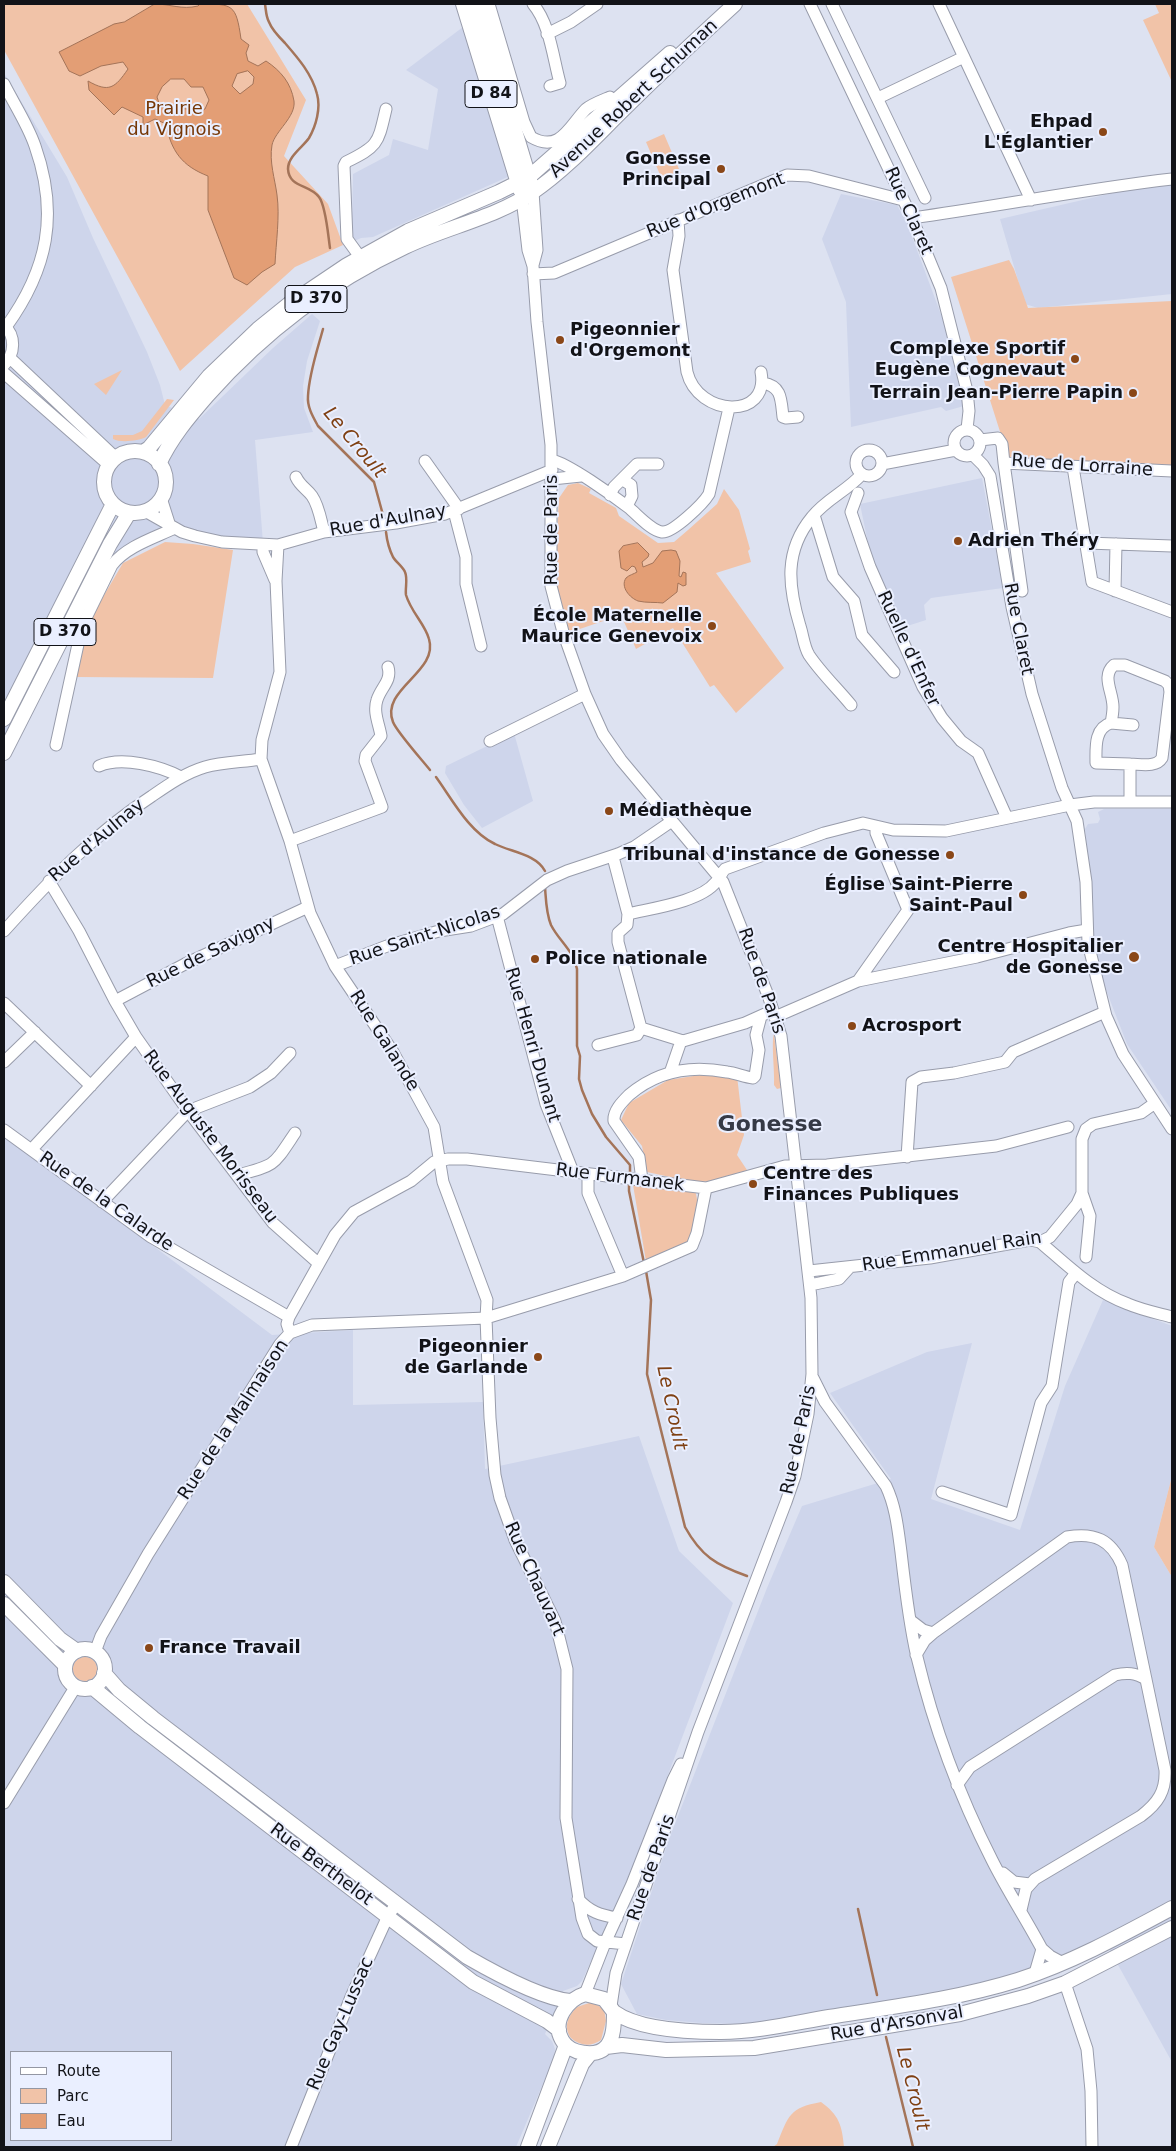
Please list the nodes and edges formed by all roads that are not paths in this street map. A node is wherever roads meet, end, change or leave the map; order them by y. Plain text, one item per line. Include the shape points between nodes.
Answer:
1 (463, 4) edge
2 (477, 4) edge
3 (489, 4) edge
4 (533, 4) edge
5 (597, 4) edge
6 (724, 4) edge
7 (735, 4) edge
8 (810, 4) edge
9 (832, 4) edge
10 (939, 4) edge
11 (547, 34) junction
12 (964, 57) junction
13 (4, 84) edge
14 (550, 86) dead end
15 (610, 96) dead end
16 (878, 98) junction
17 (386, 109) dead end
18 (533, 138) junction
19 (523, 154) junction
20 (1172, 179) edge
21 (524, 180) junction
22 (527, 195) junction
23 (925, 198) dead end
24 (903, 200) junction
25 (1031, 200) junction
26 (912, 218) junction
27 (678, 220) junction
28 (360, 258) junction
29 (533, 270) junction
30 (5, 326) edge
31 (7, 361) edge
32 (4, 373) edge
33 (729, 408) junction
34 (798, 417) dead end
35 (967, 429) junction
36 (980, 440) junction
37 (955, 446) junction
38 (142, 452) junction
39 (973, 455) junction
40 (881, 460) junction
41 (112, 461) junction
42 (425, 461) dead end
43 (1004, 463) junction
44 (159, 464) junction
45 (658, 464) dead end
46 (1073, 467) junction
47 (552, 470) junction
48 (1172, 471) edge
49 (862, 474) junction
50 (581, 476) junction
51 (296, 477) dead end
52 (624, 480) junction
53 (858, 492) dead end
54 (610, 495) junction
55 (161, 498) junction
56 (113, 504) junction
57 (627, 506) junction
58 (456, 510) junction
59 (145, 511) junction
60 (129, 513) junction
61 (814, 515) junction
62 (172, 525) junction
63 (324, 532) junction
64 (1087, 543) junction
65 (1116, 544) junction
66 (278, 545) junction
67 (263, 546) junction
68 (1172, 546) edge
69 (276, 581) junction
70 (1115, 590) junction
71 (1022, 591) dead end
72 (1172, 612) edge
73 (481, 646) dead end
74 (388, 667) dead end
75 (894, 672) dead end
76 (585, 694) junction
77 (851, 705) dead end
78 (4, 719) edge
79 (1111, 723) junction
80 (1133, 725) dead end
81 (490, 741) dead end
82 (56, 745) dead end
83 (4, 753) edge
84 (261, 759) junction
85 (1130, 764) junction
86 (99, 766) dead end
87 (181, 777) junction
88 (1130, 801) junction
89 (1172, 802) edge
90 (1070, 805) junction
91 (1007, 818) junction
92 (672, 821) junction
93 (876, 826) junction
94 (290, 841) junction
95 (613, 856) junction
96 (719, 876) junction
97 (49, 881) junction
98 (308, 907) junction
99 (628, 914) junction
100 (497, 916) junction
101 (1087, 930) junction
102 (4, 931) edge
103 (335, 966) junction
104 (858, 981) junction
105 (114, 1001) junction
106 (4, 1002) edge
107 (1105, 1012) junction
108 (775, 1017) junction
109 (760, 1021) junction
110 (641, 1028) junction
111 (35, 1032) junction
112 (136, 1038) junction
113 (681, 1041) junction
114 (598, 1045) dead end
115 (290, 1053) dead end
116 (4, 1062) edge
117 (670, 1073) junction
118 (91, 1086) junction
119 (1155, 1103) junction
120 (188, 1112) junction
121 (1068, 1127) dead end
122 (1172, 1129) edge
123 (4, 1130) edge
124 (295, 1133) dead end
125 (32, 1149) junction
126 (907, 1157) junction
127 (440, 1161) junction
128 (797, 1166) junction
129 (573, 1172) junction
130 (588, 1174) junction
131 (238, 1175) junction
132 (642, 1180) junction
133 (706, 1188) junction
134 (1082, 1193) junction
135 (450, 1199) joint
136 (102, 1202) junction
137 (1040, 1242) junction
138 (1086, 1257) dead end
139 (318, 1263) junction
140 (849, 1268) junction
141 (809, 1271) junction
142 (1076, 1273) junction
143 (623, 1276) junction
144 (810, 1285) junction
145 (1172, 1316) edge
146 (288, 1317) junction
147 (486, 1318) junction
148 (290, 1333) junction
149 (812, 1374) junction
150 (825, 1402) junction
151 (808, 1413) junction
152 (942, 1492) dead end
153 (4, 1582) edge
154 (4, 1604) edge
155 (910, 1620) junction
156 (933, 1633) junction
157 (77, 1651) junction
158 (95, 1652) junction
159 (916, 1654) junction
160 (65, 1665) junction
161 (104, 1673) junction
162 (1146, 1679) junction
163 (76, 1686) junction
164 (92, 1687) junction
165 (698, 1732) junction
166 (957, 1785) junction
167 (4, 1804) edge
168 (992, 1860) junction
169 (1030, 1884) junction
170 (578, 1900) junction
171 (396, 1904) junction
172 (1172, 1908) edge
173 (1020, 1910) junction
174 (388, 1916) junction
175 (617, 1918) junction
176 (1172, 1928) edge
177 (605, 1943) junction
178 (626, 1944) junction
179 (1042, 1949) junction
180 (1063, 1963) junction
181 (1035, 1973) junction
182 (1065, 1983) junction
183 (585, 1994) junction
184 (570, 2001) junction
185 (613, 2009) junction
186 (559, 2030) junction
187 (566, 2045) junction
188 (606, 2047) junction
189 (590, 2054) junction
190 (291, 2147) edge
191 (528, 2147) edge
192 (548, 2147) edge
193 (1092, 2147) edge

1 - 21 main road, D 84
2 - 19 main road, D 84
3 - 18 street via 527,130
4 - 11 street
5 - 11 street
6 - 21 main road, Avenue Robert Schuman / D 370
7 - 22 main road, Avenue Robert Schuman / D 370 via 575,157
8 - 24 street, Rue Claret
9 - 16 street
10 - 12 street
11 - 14 street via 560,83
12 - 16 street
12 - 25 street
13 - 30 street via 35,144 45,180 48,230 38,271 18,310
15 - 18 street via 587,109 555,140
16 - 23 street
17 - 28 street via 379,139 373,148 344,166 347,239
18 - 19 street
19 - 21 main road, D 84
20 - 25 street
21 - 22 main road, D 84
21 - 28 main road, D 370 via 408,232
22 - 29 street, Rue de Paris via 528,250
22 - 44 main road, D 370 via 372,263 302,309 220,381 179,430
24 - 26 street, Rue Claret
24 - 27 street, Rue d'Orgemont via 809,176 787,175
25 - 26 street
26 - 35 street, Rue Claret via 944,298 967,391 970,410
27 - 29 street, Rue d'Orgemont via 554,273
27 - 33 street via 679,236 673,270 689,380 705,399
28 - 38 main road, D 370 via 316,285 258,329 209,376 149,448
29 - 47 street, Rue de Paris
30 - 31 street via 13,344
31 - 41 street
32 - 41 street
33 - 34 street via 748,403 760,391 762,378 780,392 784,417
33 - 57 street via 712,487 704,502 673,528 663,532
35 - 36 street via 978,434
35 - 37 street via 958,433
36 - 39 street via 978,451
36 - 43 street, Rue de Lorraine via 998,438
37 - 39 street via 964,456
37 - 40 street
38 - 41 main road via 133,451
38 - 44 main road
39 - 90 street, Rue Claret via 990,476 1012,607 1032,694 1045,742
40 - 49 street via 880,470 875,475
40 - 49 street via 872,450 860,453 856,464
41 - 56 main road via 104,485
42 - 58 street
43 - 46 street, Rue de Lorraine
43 - 71 street
44 - 55 main road via 165,479
45 - 52 street via 637,464
46 - 48 street, Rue de Lorraine
46 - 64 street
47 - 50 street, Rue d'Aulnay
47 - 50 street via 560,462
47 - 58 street, Rue d'Aulnay
47 - 76 street, Rue de Paris via 551,586
49 - 61 street
50 - 54 street
51 - 63 street via 312,496
52 - 54 street
52 - 57 street via 631,485 632,496
53 - 91 street, Ruelle d'Enfer via 851,512 870,567 923,687 961,742 978,753
54 - 57 street
55 - 59 main road
55 - 62 street
56 - 60 main road
56 - 78 main road, D 370
58 - 63 street, Rue d'Aulnay via 396,523
58 - 73 street via 466,557 466,584
59 - 60 main road
59 - 62 street, Rue d'Aulnay
60 - 83 main road, D 370 via 110,544
61 - 75 street via 833,577 854,600 862,635
61 - 77 street via 792,557 792,598 808,654
62 - 67 street, Rue d'Aulnay via 195,536
62 - 82 street via 127,551 112,565 82,626
63 - 66 street, Rue d'Aulnay
64 - 65 street
64 - 70 street via 1092,582
65 - 68 street
65 - 70 street
66 - 67 street, Rue d'Aulnay
66 - 69 street
67 - 69 street
69 - 84 street via 280,672 262,740
70 - 72 street
74 - 94 street via 390,674 375,711 381,736 365,761 382,806
76 - 81 street
76 - 92 street, Rue de Paris via 610,745
79 - 80 street
79 - 85 street via 1100,730 1096,762
79 - 85 street via 1113,706 1107,678 1109,669 1114,665 1125,666 1169,685 1162,758 1154,764
84 - 87 street, Rue d'Aulnay via 205,767
84 - 94 street, Rue Galande
85 - 88 street
86 - 87 street via 114,762 148,765
87 - 97 street, Rue d'Aulnay via 109,826
88 - 89 street
88 - 90 street
90 - 91 street
90 - 101 street, Rue Claret via 1081,837
91 - 93 street via 931,832
92 - 95 street, Rue Saint-Nicolas
92 - 96 street, Rue de Paris
93 - 96 street via 863,823 824,833 725,869
93 - 104 street via 908,910
94 - 98 street, Rue Galande
95 - 99 street
95 - 100 street, Rue Saint-Nicolas via 547,880
96 - 99 street via 717,882 695,896
96 - 108 street, Rue de Paris via 745,933
97 - 102 street, Rue d'Aulnay
97 - 105 street, Rue Auguste Morisseau via 80,932
98 - 103 street, Rue Galande
98 - 105 street, Rue de Savigny
99 - 110 street via 627,925 618,933 618,942
100 - 103 street, Rue Saint-Nicolas via 471,926 439,931 387,946
100 - 129 street, Rue Henri Dunant via 546,1104
101 - 104 street
101 - 107 street, Rue Claret
103 - 127 street, Rue Galande via 367,1011 421,1100 434,1127
104 - 108 street
105 - 112 street, Rue Auguste Morisseau
106 - 111 street
107 - 119 street, Rue Claret via 1123,1054
107 - 126 street via 1019,1048 1005,1062 921,1076 912,1082
108 - 109 street via 768,1027
108 - 128 street, Rue de Paris via 782,1036
109 - 113 street
109 - 117 street via 754,1078 711,1070
110 - 113 street
110 - 114 street via 637,1035
111 - 116 street
111 - 118 street
112 - 118 street
112 - 120 street, Rue Auguste Morisseau
113 - 117 street
115 - 120 street via 271,1073 250,1087
117 - 132 street via 653,1074 624,1100 614,1117 616,1125 639,1157
118 - 125 street
119 - 122 street, Rue Claret
119 - 134 street via 1141,1113 1093,1124 1086,1129 1082,1139
120 - 131 street, Rue Auguste Morisseau
120 - 136 street
121 - 126 street, Rue Furmanek via 996,1146
123 - 125 street, Rue de la Calarde
124 - 131 street via 276,1162 268,1168
125 - 136 street, Rue de la Calarde
126 - 128 street, Rue Furmanek
127 - 129 street, Rue Furmanek via 467,1159
127 - 135 street, Rue Galande
127 - 139 street via 354,1212
128 - 133 street, Rue Furmanek via 785,1166
128 - 141 street, Rue de Paris
129 - 130 street, Rue Furmanek
130 - 132 street, Rue Furmanek
130 - 143 street via 588,1193
131 - 139 street, Rue Auguste Morisseau via 273,1223
132 - 133 street, Rue Furmanek
133 - 143 street, Rue de la Malmaison via 692,1246
134 - 137 street, Rue Emmanuel Rain via 1055,1233
134 - 138 street via 1090,1216
135 - 147 street, Rue Chauvart via 487,1300
136 - 146 street, Rue de la Calarde via 151,1237
137 - 140 street, Rue Emmanuel Rain via 1030,1240 930,1258
137 - 142 street
139 - 146 street
140 - 141 street, Rue Emmanuel Rain
140 - 144 street via 839,1279
141 - 144 street, Rue de Paris
142 - 145 street via 1126,1304
142 - 152 street via 1069,1282 1052,1386 1041,1403 1010,1515
143 - 147 street, Rue de la Malmaison
144 - 149 street, Rue de Paris
146 - 148 street
147 - 148 street, Rue de la Malmaison via 312,1325
147 - 170 street, Rue Chauvart via 490,1418 500,1498 515,1540 555,1621 567,1669 566,1818
148 - 158 street, Rue de la Malmaison via 148,1554
149 - 150 street
149 - 151 street, Rue de Paris
150 - 151 street via 818,1402
150 - 155 street via 890,1494 896,1515
151 - 165 street, Rue de Paris via 785,1507
153 - 157 main road via 60,1639
154 - 160 main road
155 - 156 street
155 - 159 street
156 - 159 street
156 - 162 street via 1067,1537 1096,1538 1115,1550 1122,1565
157 - 158 main road
157 - 160 main road
158 - 161 main road via 103,1663
159 - 166 street
160 - 163 main road via 66,1675
161 - 164 main road
161 - 171 main road, Rue Berthelot via 153,1718
162 - 166 street via 1136,1674 1115,1675 970,1767
162 - 169 street via 1165,1770 1162,1795 1141,1816
163 - 164 main road
163 - 167 street
164 - 174 main road, Rue Berthelot
165 - 175 street, Rue de Paris via 673,1780
165 - 178 street, Rue de Paris
166 - 168 street
168 - 169 street via 1014,1882
168 - 173 street
169 - 173 street
170 - 175 street via 597,1915
170 - 177 street, Rue Chauvart via 588,1934
171 - 174 street, Rue Gay-Lussac
171 - 184 main road, Rue Berthelot via 467,1957 500,1976 556,2000
172 - 180 main road, Rue d'Arsonval via 1100,1948
173 - 179 street
174 - 186 main road, Rue Berthelot via 473,1982
174 - 190 street, Rue Gay-Lussac via 351,1997
175 - 177 street, Rue de Paris
175 - 178 street
176 - 182 main road, Rue d'Arsonval
177 - 178 street
177 - 183 street, Rue de Paris
178 - 185 street, Rue de Paris via 616,1973
179 - 180 street
179 - 181 street
180 - 181 main road, Rue d'Arsonval
181 - 185 main road, Rue d'Arsonval via 946,1998 722,2032 638,2023 624,2019
182 - 188 main road, Rue d'Arsonval via 960,2014 754,2048 666,2050 622,2045
182 - 193 street via 1087,2049
183 - 184 main road
183 - 185 main road via 604,1999
184 - 186 main road via 564,2009
185 - 188 main road via 612,2034
186 - 187 main road
187 - 189 main road
187 - 191 main road
188 - 189 main road
189 - 192 main road via 582,2064

